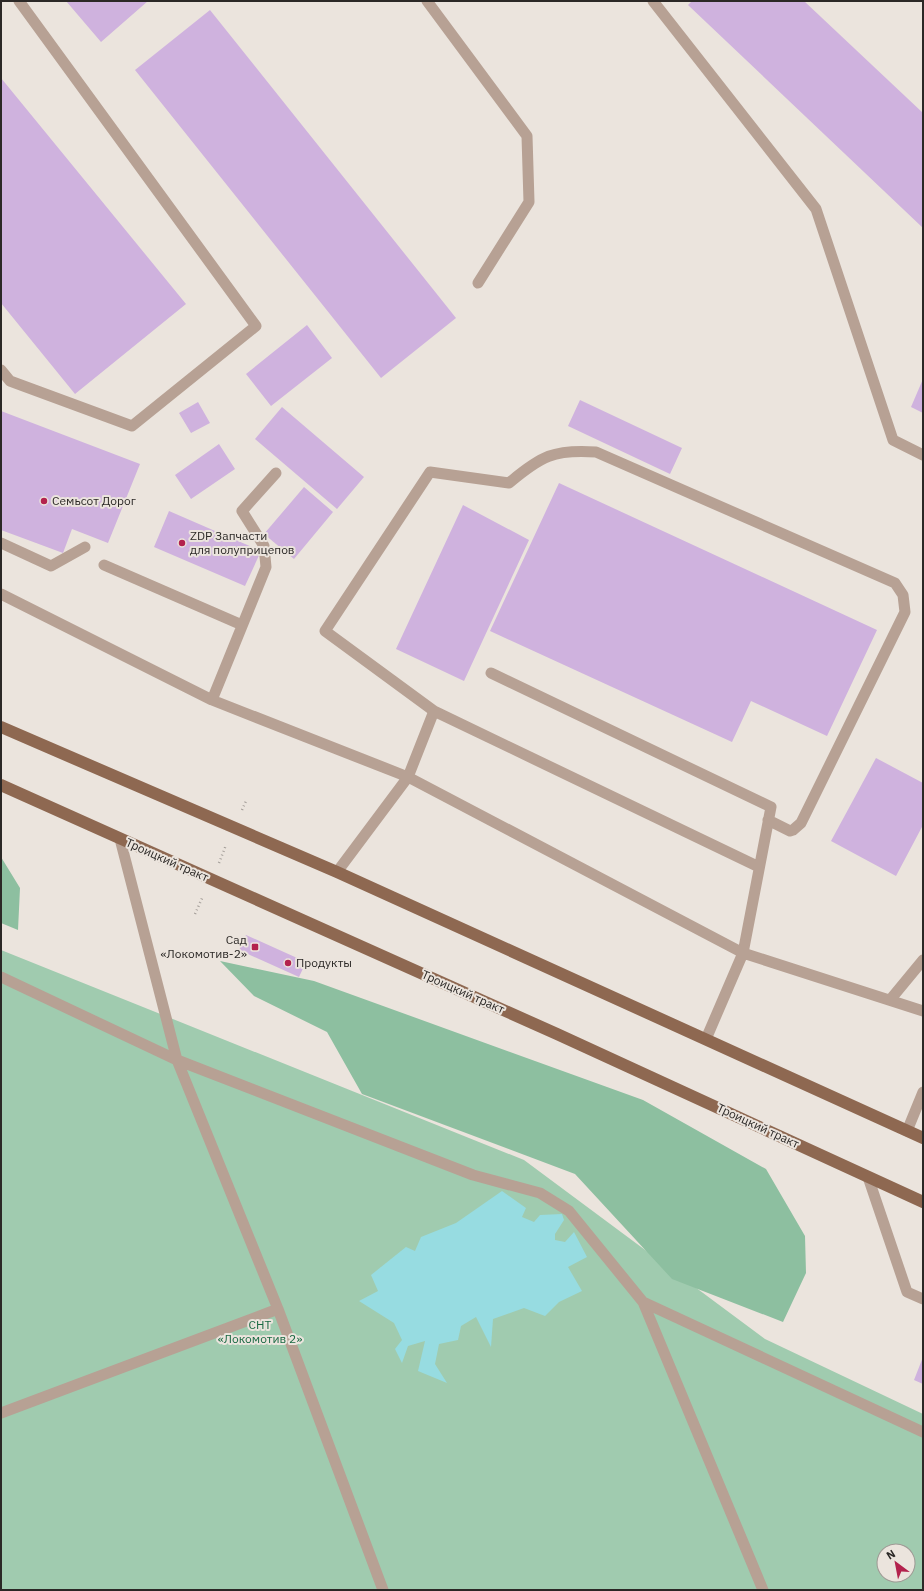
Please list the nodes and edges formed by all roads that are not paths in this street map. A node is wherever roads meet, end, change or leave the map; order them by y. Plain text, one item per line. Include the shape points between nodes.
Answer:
1 (20, 1) edge
2 (427, 1) edge
3 (653, 1) edge
4 (478, 282) dead end
5 (1, 370) edge
6 (923, 454) edge
7 (276, 473) dead end
8 (1, 542) edge
9 (85, 546) dead end
10 (104, 565) dead end
11 (1, 594) edge
12 (242, 625) junction
13 (491, 673) dead end
14 (212, 700) junction
15 (434, 712) junction
16 (1, 727) edge
17 (408, 777) junction
18 (1, 785) edge
19 (768, 820) junction
20 (120, 839) junction
21 (759, 867) junction
22 (338, 872) junction
23 (743, 953) junction
24 (923, 960) edge
25 (1, 977) edge
26 (890, 1000) junction
27 (923, 1010) edge
28 (706, 1038) junction
29 (177, 1060) junction
30 (923, 1092) edge
31 (907, 1131) junction
32 (923, 1138) edge
33 (868, 1177) junction
34 (923, 1202) edge
35 (923, 1299) edge
36 (643, 1302) junction
37 (278, 1309) junction
38 (1, 1413) edge
39 (923, 1432) edge
40 (383, 1590) edge
41 (763, 1590) edge

1 - 5 lane via 256,326 132,426 10,381
2 - 4 lane via 527,136 529,202
3 - 6 lane via 816,209 893,440
7 - 12 lane via 242,511 264,546 266,567
8 - 9 lane via 51,566
10 - 12 lane
11 - 14 lane
12 - 14 lane
13 - 19 lane via 771,806
14 - 17 lane
15 - 17 lane
15 - 19 lane via 325,631 430,472 510,483 527,468 553,453 576,450 596,452 895,583 903,595 905,612 801,823 790,831
15 - 21 lane
16 - 22 main road
17 - 22 lane
17 - 23 lane
18 - 20 main road, Троицкий тракт
19 - 21 lane
20 - 29 lane
20 - 33 main road, Троицкий тракт via 550,1031
21 - 23 lane
22 - 28 main road
23 - 26 lane
23 - 28 lane
24 - 26 lane
25 - 29 lane
26 - 27 lane
28 - 31 main road
29 - 36 lane via 473,1175 540,1193 569,1211
29 - 37 lane
30 - 31 lane
31 - 32 main road
33 - 34 main road, Троицкий тракт
33 - 35 lane via 907,1292
36 - 39 lane
36 - 41 lane
37 - 38 lane
37 - 40 lane

